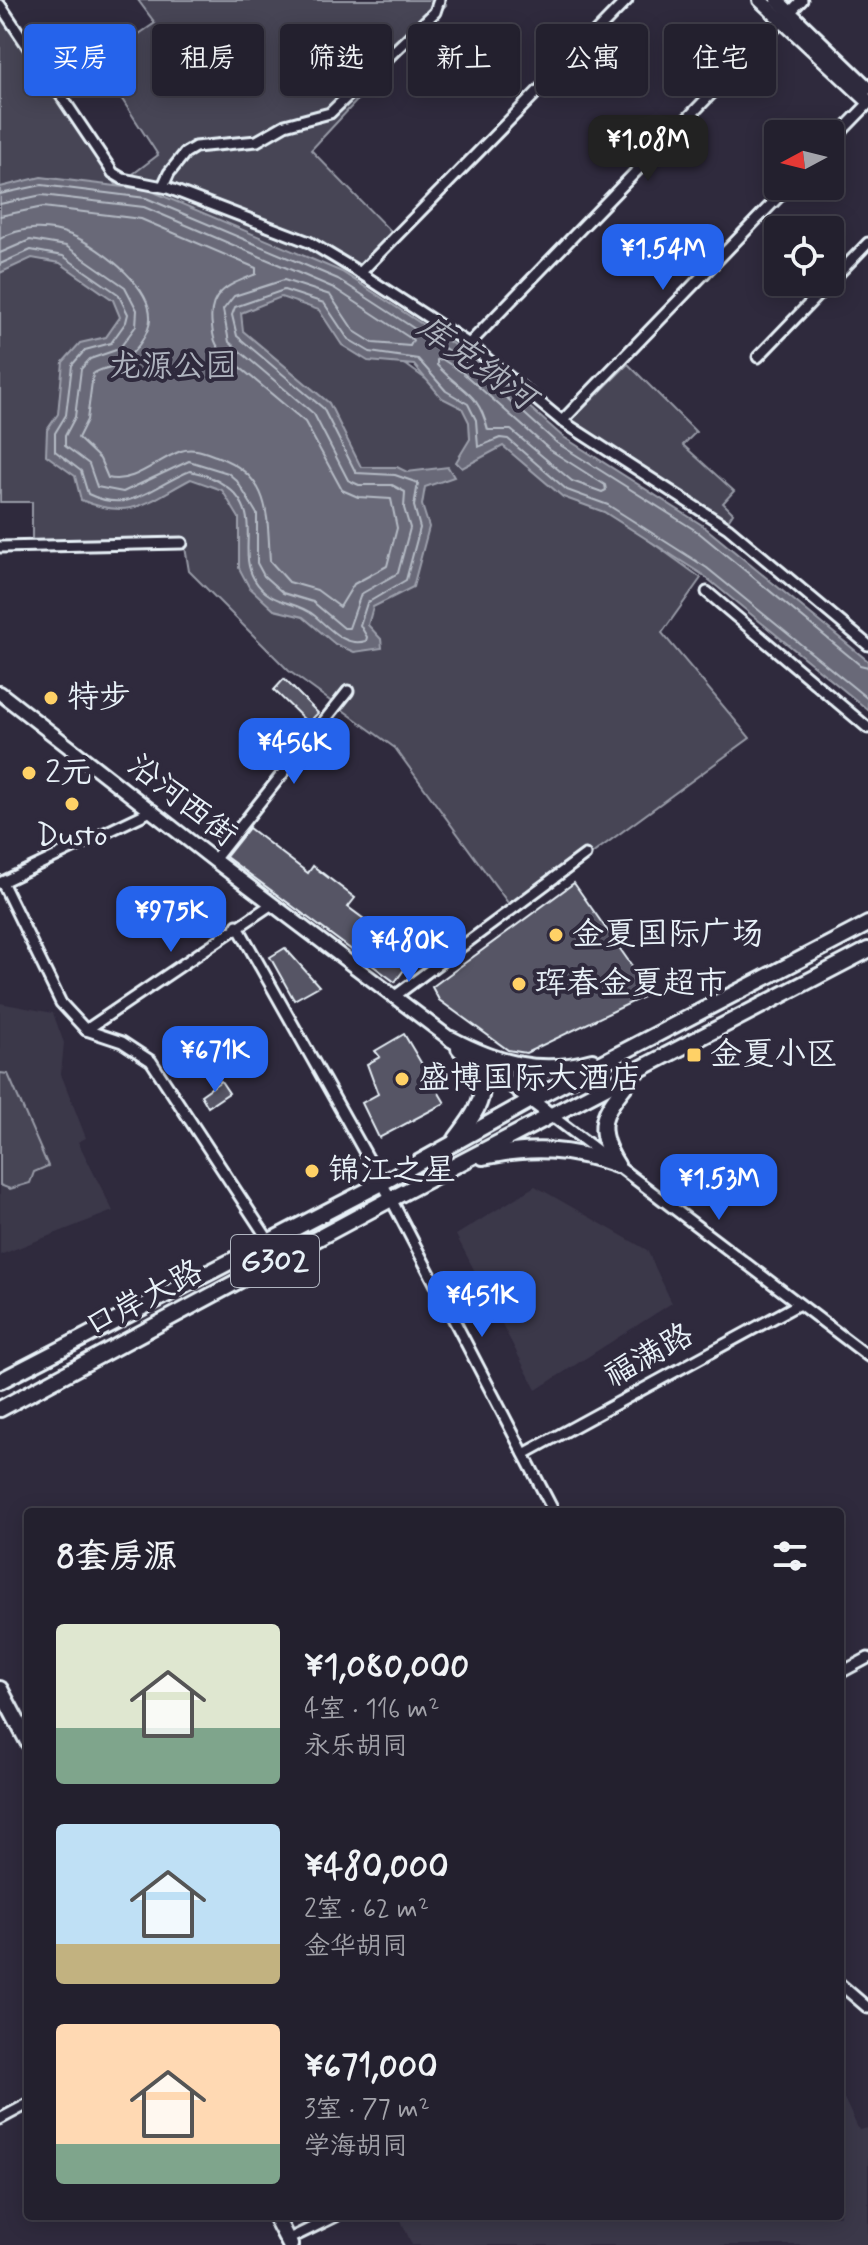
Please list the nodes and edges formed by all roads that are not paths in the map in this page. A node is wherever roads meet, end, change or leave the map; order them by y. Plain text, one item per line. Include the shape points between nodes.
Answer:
1 (439, 0) edge
2 (627, 0) edge
3 (760, 0) edge
4 (777, 0) edge
5 (802, 0) edge
6 (0, 5) edge
7 (786, 16) junction
8 (868, 88) edge
9 (868, 103) edge
10 (844, 128) edge
11 (163, 186) junction
12 (775, 200) edge
13 (868, 243) edge
14 (360, 273) junction
15 (469, 344) junction
16 (758, 357) dead end
17 (562, 421) junction
18 (182, 543) dead end
19 (0, 547) edge
20 (707, 592) dead end
21 (868, 645) edge
22 (348, 691) dead end
23 (0, 693) edge
24 (868, 728) edge
25 (153, 810) junction
26 (585, 855) dead end
27 (214, 860) junction
28 (1, 883) edge
29 (272, 904) junction
30 (868, 924) edge
31 (237, 925) junction
32 (868, 950) edge
33 (395, 996) junction
34 (86, 1030) junction
35 (451, 1039) junction
36 (624, 1051) junction
37 (637, 1071) junction
38 (531, 1100) junction
39 (552, 1116) junction
40 (450, 1147) junction
41 (463, 1162) junction
42 (617, 1165) junction
43 (382, 1183) junction
44 (391, 1199) junction
45 (269, 1241) junction
46 (799, 1304) junction
47 (868, 1356) edge
48 (0, 1381) edge
49 (0, 1409) edge
50 (524, 1454) junction
51 (552, 1508) edge
52 (868, 1658) edge
53 (844, 1671) edge
54 (0, 1689) edge
55 (24, 1734) edge
56 (844, 1987) edge
57 (868, 2008) edge
58 (24, 2106) edge
59 (0, 2119) edge
60 (277, 2220) edge
61 (329, 2220) edge
62 (289, 2242) edge

1 - 11 street via 435,12 330,113 285,125 257,141 195,147
2 - 14 street
3 - 7 main road
4 - 7 main road
5 - 7 street
6 - 11 street via 113,173
7 - 8 main road
7 - 9 main road
7 - 15 street
9 - 10 street
11 - 14 street via 309,242
12 - 17 street
13 - 16 street
14 - 15 street
15 - 17 street
17 - 21 street via 728,528
18 - 19 street
20 - 24 street
22 - 27 street
23 - 25 main road, 沿河西街
25 - 27 main road, 沿河西街
25 - 28 street
26 - 33 street
27 - 29 main road, 沿河西街
28 - 34 street via 61,1003
29 - 31 street
29 - 33 main road, 沿河西街
30 - 36 highway, 口岸大路 / G302
31 - 34 street
31 - 43 street
32 - 37 highway, 口岸大路 / G302
33 - 35 main road, 沿河西街
34 - 45 street via 122,1042 151,1061
35 - 36 highway via 503,1063 554,1068
35 - 38 main road, 沿河西街
35 - 40 highway via 475,1065 482,1093 478,1109
36 - 38 highway, 口岸大路 / G302
37 - 39 highway, 口岸大路 / G302
37 - 42 highway via 604,1115 605,1146
38 - 39 main road, 沿河西街
38 - 40 highway, 口岸大路 / G302
39 - 41 highway, 口岸大路 / G302
39 - 42 street, 沿河西街
40 - 43 highway, 口岸大路 / G302
41 - 42 highway via 531,1148 570,1151
41 - 44 highway, 口岸大路 / G302
42 - 46 street, 沿河西街
43 - 44 street
43 - 45 highway, 口岸大路 / G302
44 - 49 highway, 口岸大路 / G302
44 - 50 street
45 - 48 highway, 口岸大路 / G302
46 - 47 street, 沿河西街
46 - 50 street, 福满路
50 - 51 street
52 - 53 street
54 - 55 highway
56 - 57 street
58 - 59 street
60 - 62 highway
61 - 62 street

